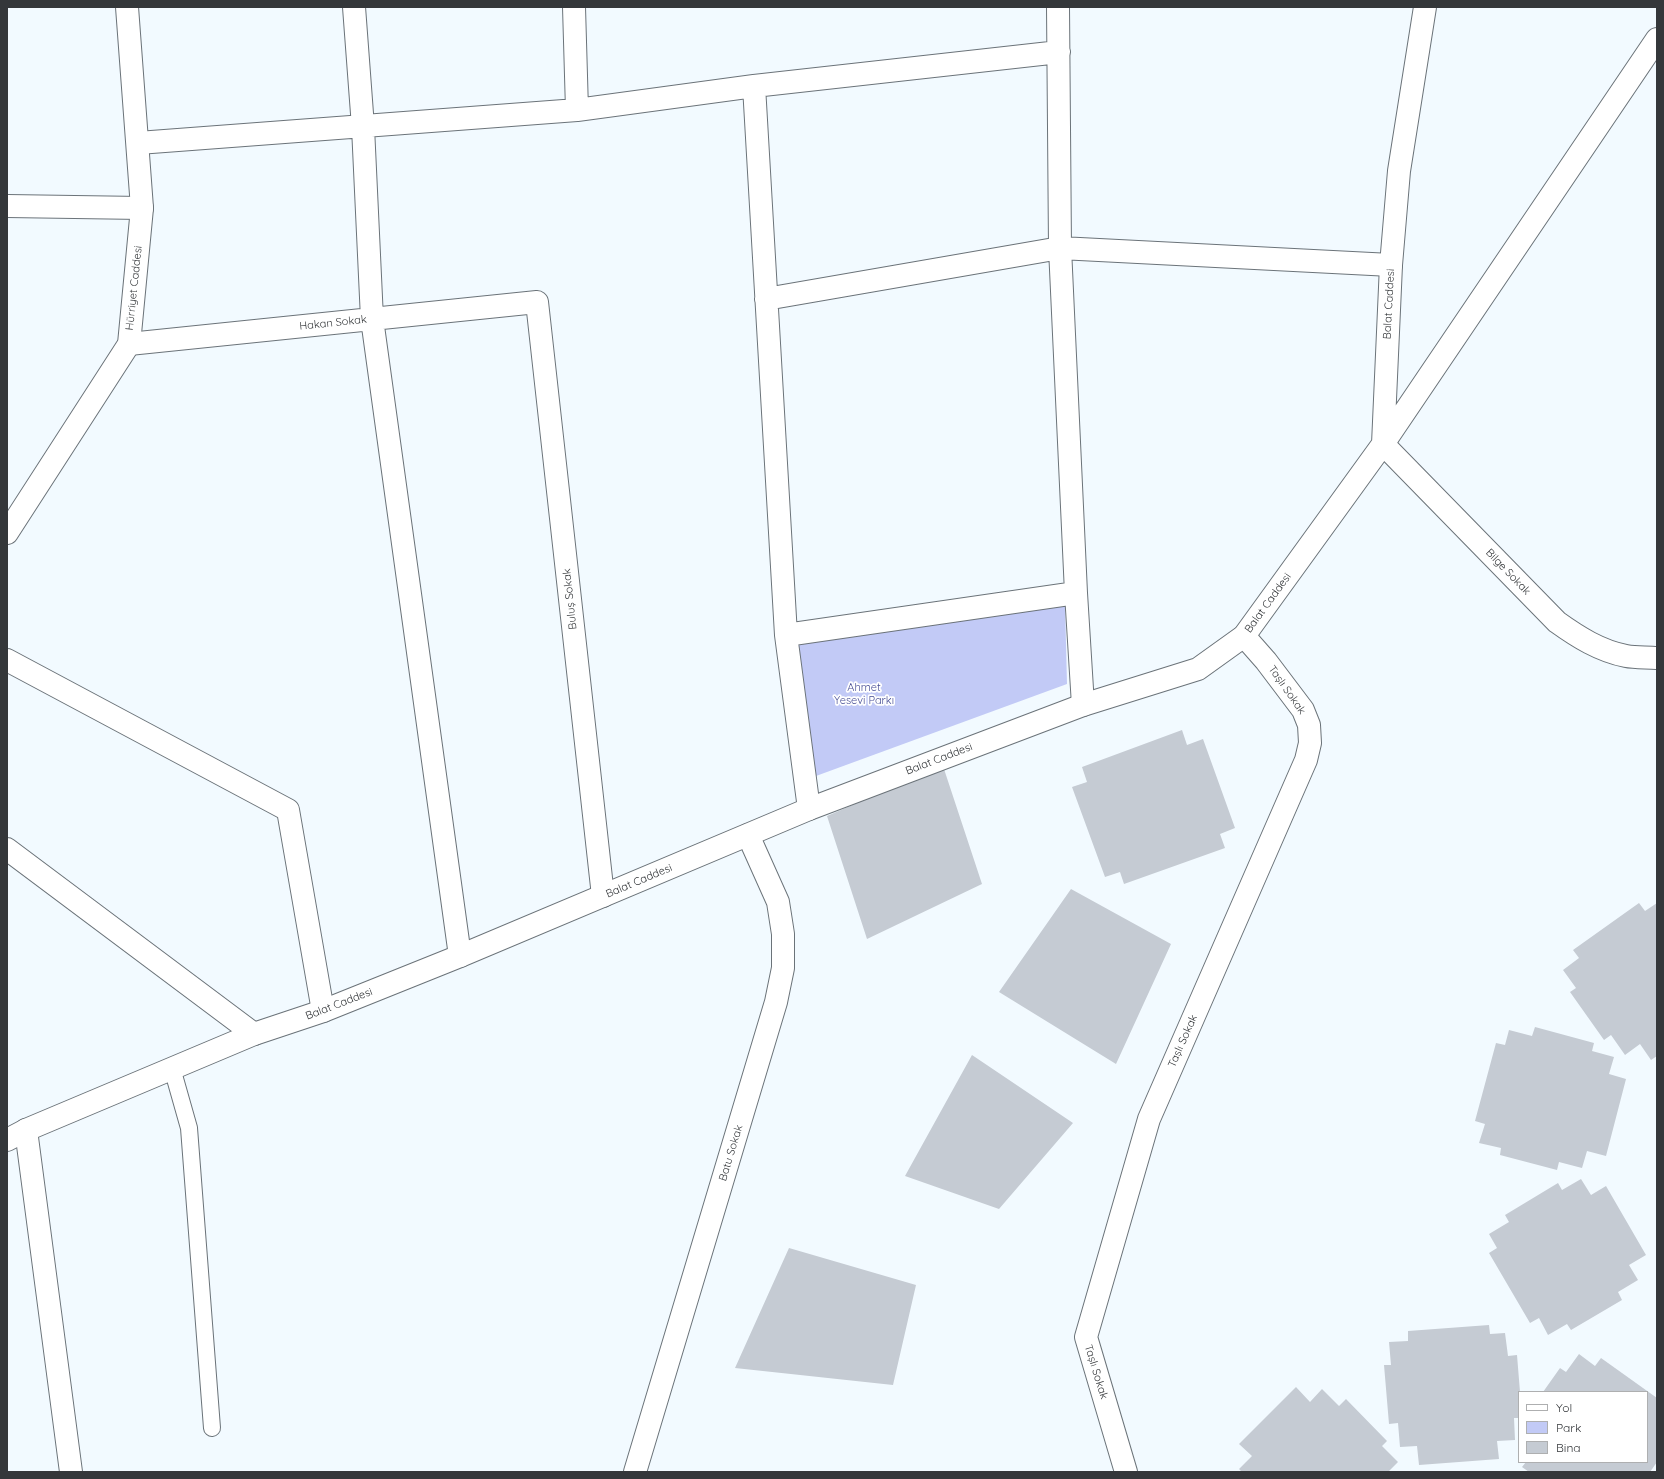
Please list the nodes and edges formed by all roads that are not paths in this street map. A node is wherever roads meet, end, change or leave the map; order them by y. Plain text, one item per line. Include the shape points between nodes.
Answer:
1 (127, 7) edge
2 (354, 7) edge
3 (574, 7) edge
4 (1058, 7) edge
5 (1425, 7) edge
6 (1657, 39) edge
7 (1059, 52) junction
8 (754, 86) junction
9 (577, 110) junction
10 (363, 127) junction
11 (138, 143) junction
12 (7, 206) edge
13 (142, 208) junction
14 (1060, 248) junction
15 (1391, 265) junction
16 (766, 299) junction
17 (537, 302) joint
18 (372, 319) junction
19 (129, 344) junction
20 (1383, 444) junction
21 (7, 534) edge
22 (1076, 593) junction
23 (786, 635) junction
24 (1244, 636) junction
25 (1657, 658) edge
26 (7, 660) edge
27 (1083, 704) junction
28 (809, 809) junction
29 (748, 834) junction
30 (7, 849) edge
31 (603, 896) junction
32 (460, 956) junction
33 (323, 1011) junction
34 (254, 1034) junction
35 (172, 1068) junction
36 (16, 1135) edge
37 (212, 1428) dead end
38 (71, 1472) edge
39 (635, 1472) edge
40 (1126, 1472) edge

1 - 11 street, Hürriyet Caddesi
2 - 10 street
3 - 9 street
4 - 7 street
5 - 15 street, Balat Caddesi via 1399,171
6 - 20 street
7 - 8 street
7 - 14 street
8 - 9 street
8 - 16 street
9 - 10 street
10 - 11 street
10 - 18 street
11 - 13 street, Hürriyet Caddesi
12 - 13 street
13 - 19 street, Hürriyet Caddesi
14 - 15 street
14 - 16 street
14 - 22 street
15 - 20 street, Balat Caddesi
16 - 23 street
17 - 18 street, Hakan Sokak
17 - 31 street, Buluş Sokak
18 - 19 street, Hakan Sokak
18 - 32 street
19 - 21 street, Hürriyet Caddesi
20 - 24 street, Balat Caddesi
20 - 25 street, Bilge Sokak via 1557,622 1579,638 1601,648 1626,656
22 - 23 street
22 - 27 street
23 - 28 street
24 - 27 street, Balat Caddesi via 1198,669
24 - 40 street, Taşlı Sokak via 1302,710 1309,725 1310,743 1306,760 1149,1120 1086,1337
26 - 33 street via 288,810
27 - 28 street, Balat Caddesi
28 - 29 street, Balat Caddesi
29 - 31 street, Balat Caddesi
29 - 39 street, Batu Sokak via 778,902 783,934 783,968 776,1002
30 - 34 street
31 - 32 street, Balat Caddesi
32 - 33 street, Balat Caddesi
33 - 34 street, Balat Caddesi
34 - 35 street, Balat Caddesi
35 - 36 street, Balat Caddesi
35 - 37 lane via 189,1128
36 - 38 street

